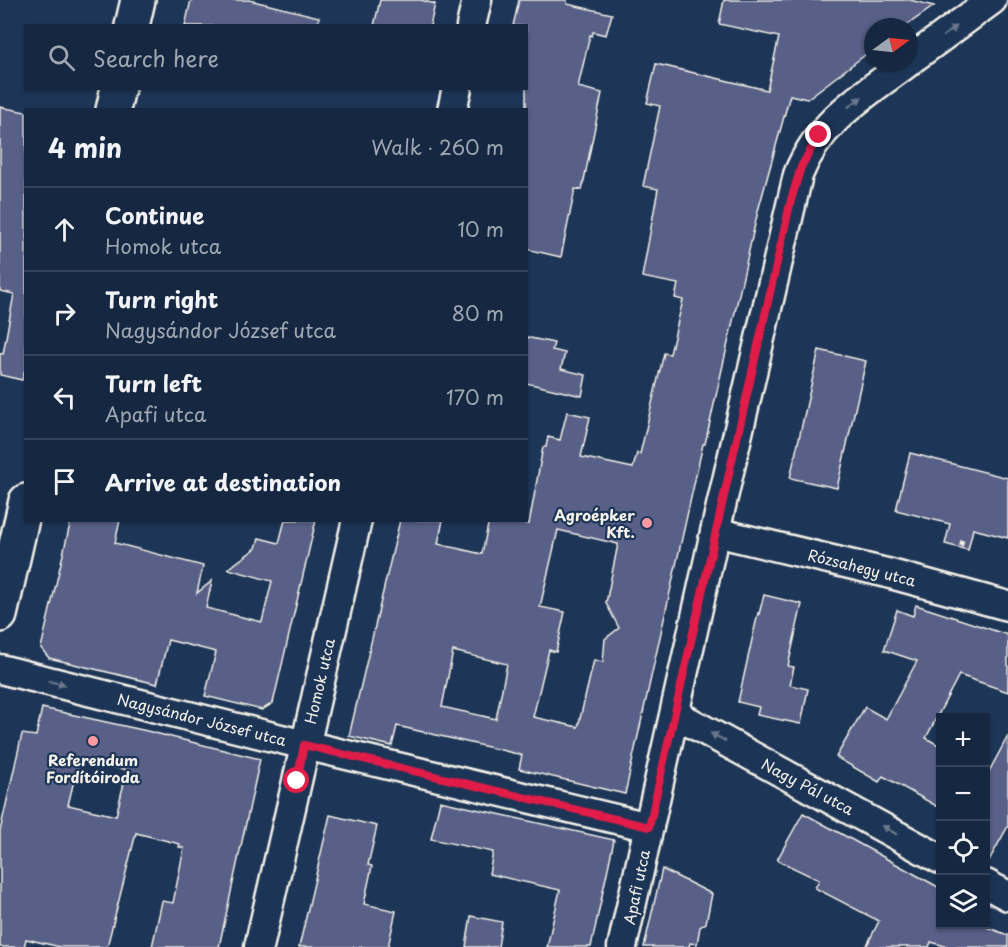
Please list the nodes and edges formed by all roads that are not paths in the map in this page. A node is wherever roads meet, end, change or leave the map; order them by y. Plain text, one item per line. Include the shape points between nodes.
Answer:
1 (138, 0) edge
2 (477, 0) edge
3 (992, 0) edge
4 (132, 24) edge
5 (471, 24) edge
6 (918, 55) edge
7 (895, 72) edge
8 (118, 90) edge
9 (457, 90) edge
10 (113, 108) edge
11 (452, 108) edge
12 (24, 510) edge
13 (357, 522) edge
14 (715, 532) junction
15 (1008, 606) edge
16 (0, 615) edge
17 (0, 669) edge
18 (675, 714) junction
19 (304, 745) junction
20 (649, 827) junction
21 (936, 857) edge
22 (990, 886) edge
23 (1008, 896) edge
24 (259, 947) edge
25 (622, 947) edge

1 - 4 main road
2 - 5 street
6 -> 3 street, Apafi utca
14 -> 7 street, Apafi utca via 801,167 831,122
8 - 10 main road
9 - 11 street
12 - 16 main road
13 - 19 street, Homok utca
14 - 15 street, Rózsahegy utca
14 - 18 street, Apafi utca
17 -> 19 street, Nagysándor József utca
18 - 20 street, Apafi utca
21 -> 18 street, Nagy Pál utca
19 - 20 street, Nagysándor József utca
19 - 24 street, Homok utca
20 - 25 street, Apafi utca
22 - 23 street

